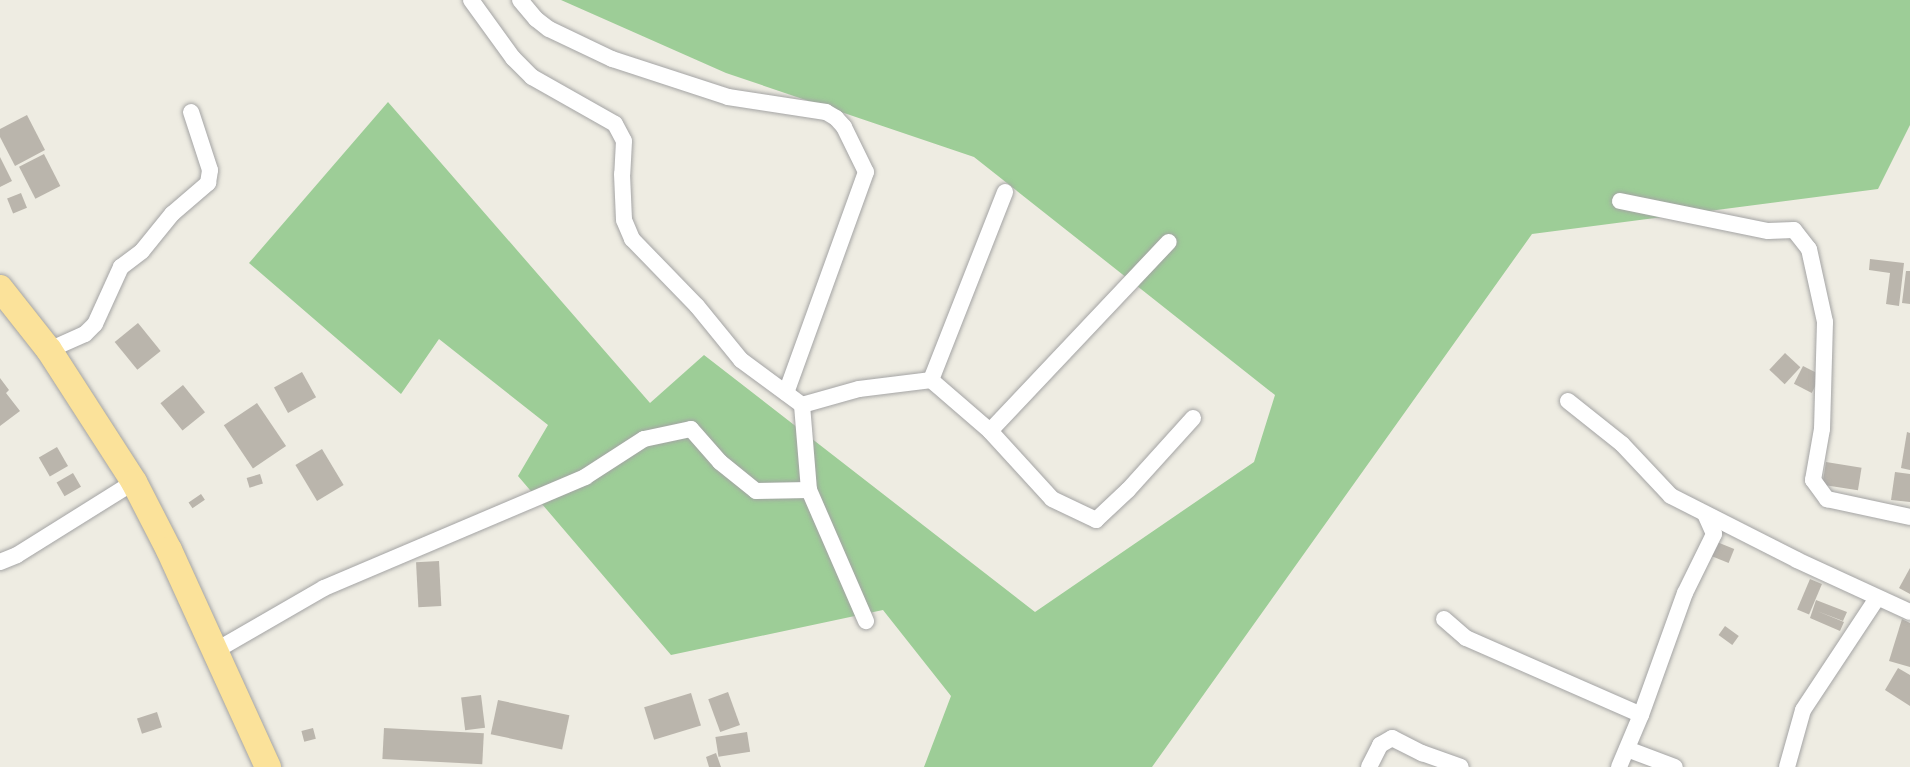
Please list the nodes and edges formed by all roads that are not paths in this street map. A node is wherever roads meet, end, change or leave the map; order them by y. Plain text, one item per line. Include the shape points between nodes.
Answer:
1 (471, 0) edge
2 (520, 0) edge
3 (191, 112) dead end
4 (1005, 192) dead end
5 (1620, 201) dead end
6 (1169, 242) dead end
7 (0, 288) edge
8 (50, 350) junction
9 (931, 380) junction
10 (786, 393) junction
11 (1568, 401) dead end
12 (802, 405) junction
13 (1193, 418) dead end
14 (990, 431) junction
15 (134, 482) junction
16 (809, 490) junction
17 (1705, 514) junction
18 (1910, 517) edge
19 (0, 562) edge
20 (1876, 598) junction
21 (1910, 612) edge
22 (1444, 619) dead end
23 (867, 621) dead end
24 (215, 651) junction
25 (1641, 715) junction
26 (1627, 749) junction
27 (268, 767) edge
28 (1369, 767) edge
29 (1461, 767) edge
30 (1619, 767) edge
31 (1676, 767) edge
32 (1786, 767) edge

1 - 10 street via 513,58 532,77 615,124 624,141 624,219 632,239 697,306 741,360
2 - 10 street via 549,29 612,59 728,97 826,112 844,127 866,172
3 - 8 street via 210,170 208,183 172,214 142,251 121,267 95,324 85,334
4 - 9 street
5 - 18 street via 1768,231 1794,230 1809,249 1825,322 1822,429 1813,480 1827,499
6 - 14 street
7 - 8 main road
8 - 15 main road
9 - 12 street via 859,389
9 - 14 street
10 - 12 street
11 - 17 street via 1622,444 1671,496
12 - 16 street
13 - 14 street via 1096,520 1052,500
15 - 19 street
15 - 24 main road via 170,550
16 - 23 street
16 - 24 street via 756,491 720,462 691,429 644,439 585,477 324,588
17 - 20 street
17 - 25 street via 1714,534 1685,593
20 - 21 street
20 - 32 street via 1803,710
22 - 25 street via 1466,638
24 - 27 main road
25 - 26 street
26 - 30 street
26 - 31 street
28 - 29 street via 1380,745 1392,738

